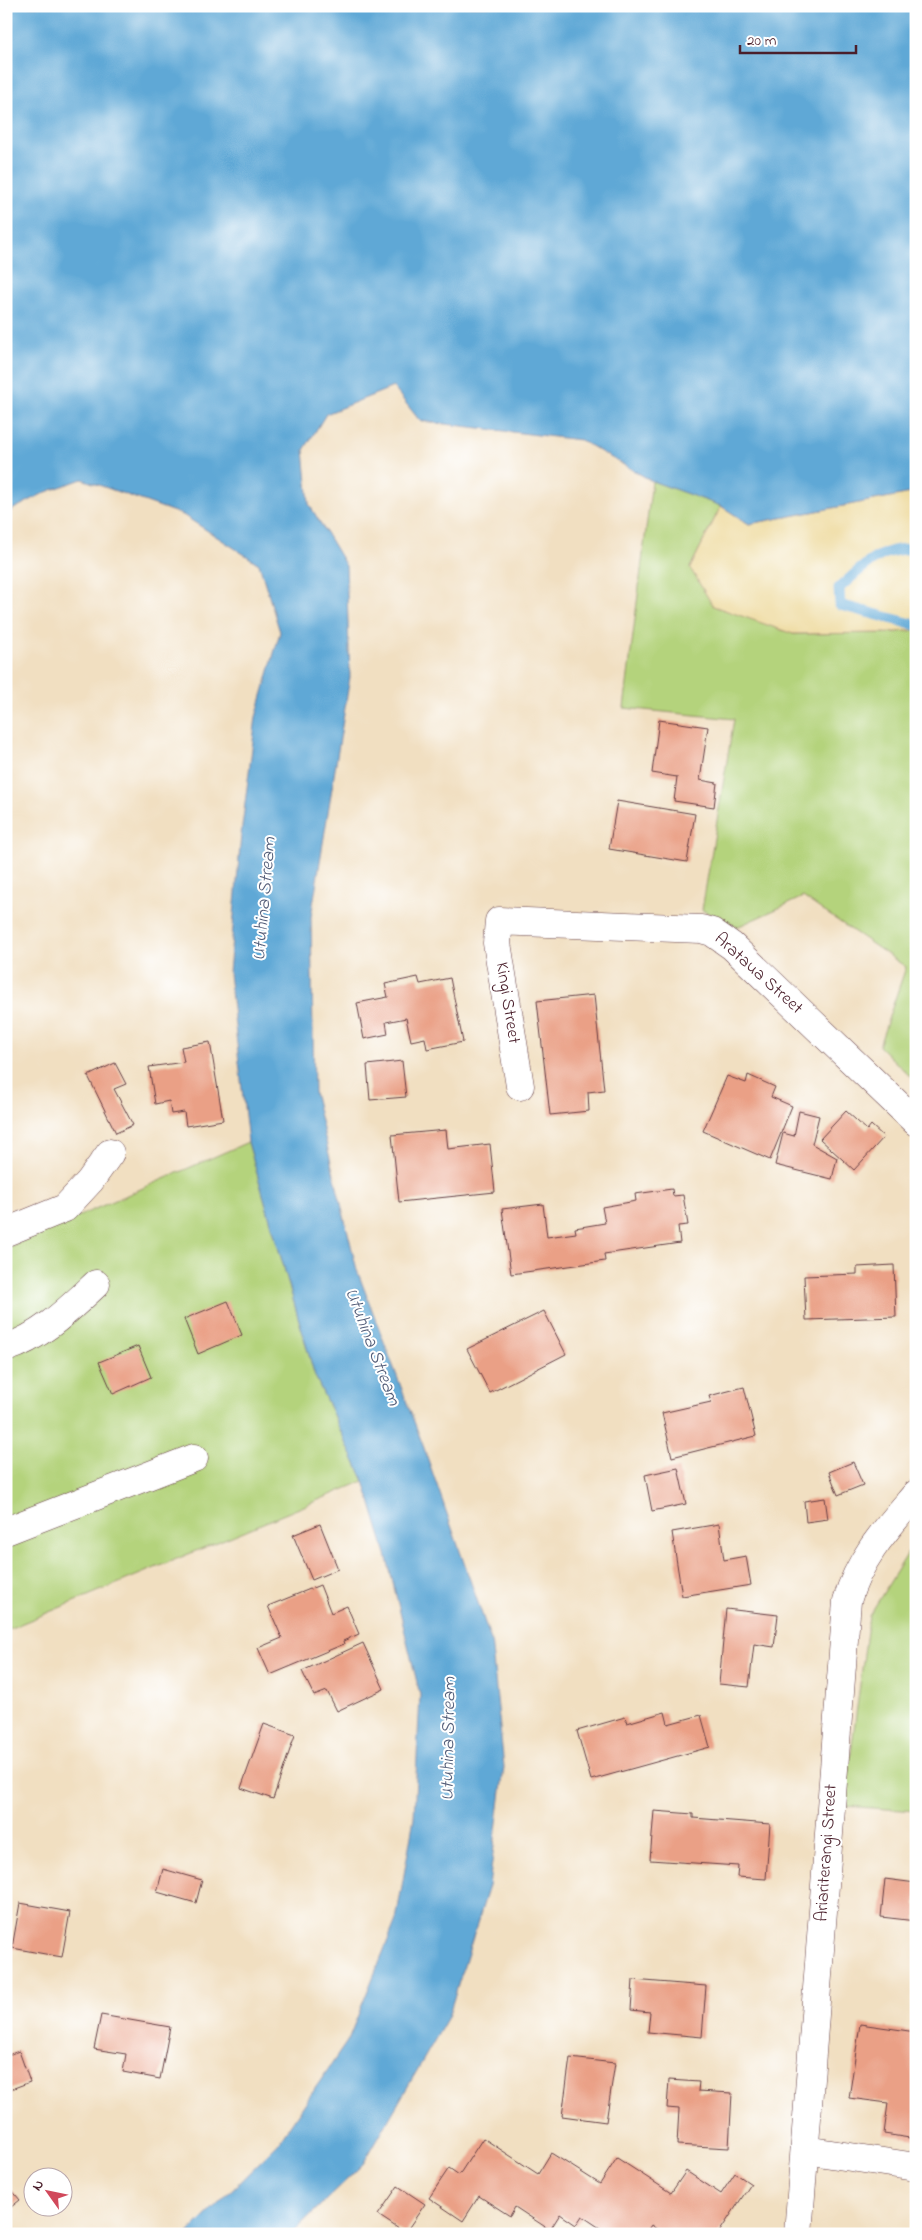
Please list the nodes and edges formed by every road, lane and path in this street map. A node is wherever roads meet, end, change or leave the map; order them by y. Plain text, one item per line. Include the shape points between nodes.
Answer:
1 (499, 921) joint
2 (520, 1086) dead end
3 (916, 1122) edge
4 (110, 1153) dead end
5 (6, 1232) edge
6 (96, 1284) dead end
7 (6, 1348) edge
8 (194, 1458) dead end
9 (916, 1494) edge
10 (6, 1531) edge
11 (805, 2150) junction
12 (916, 2167) edge
13 (798, 2234) edge

1 - 2 street, Kingi Street via 497,944
1 - 3 street, Arataua Street via 712,932 732,946
4 - 5 street via 65,1208
6 - 7 street via 62,1315 18,1344
8 - 10 street
9 - 11 street, Ariariterangi Street via 861,1565 847,1601
11 - 12 street
11 - 13 street, Ariariterangi Street

